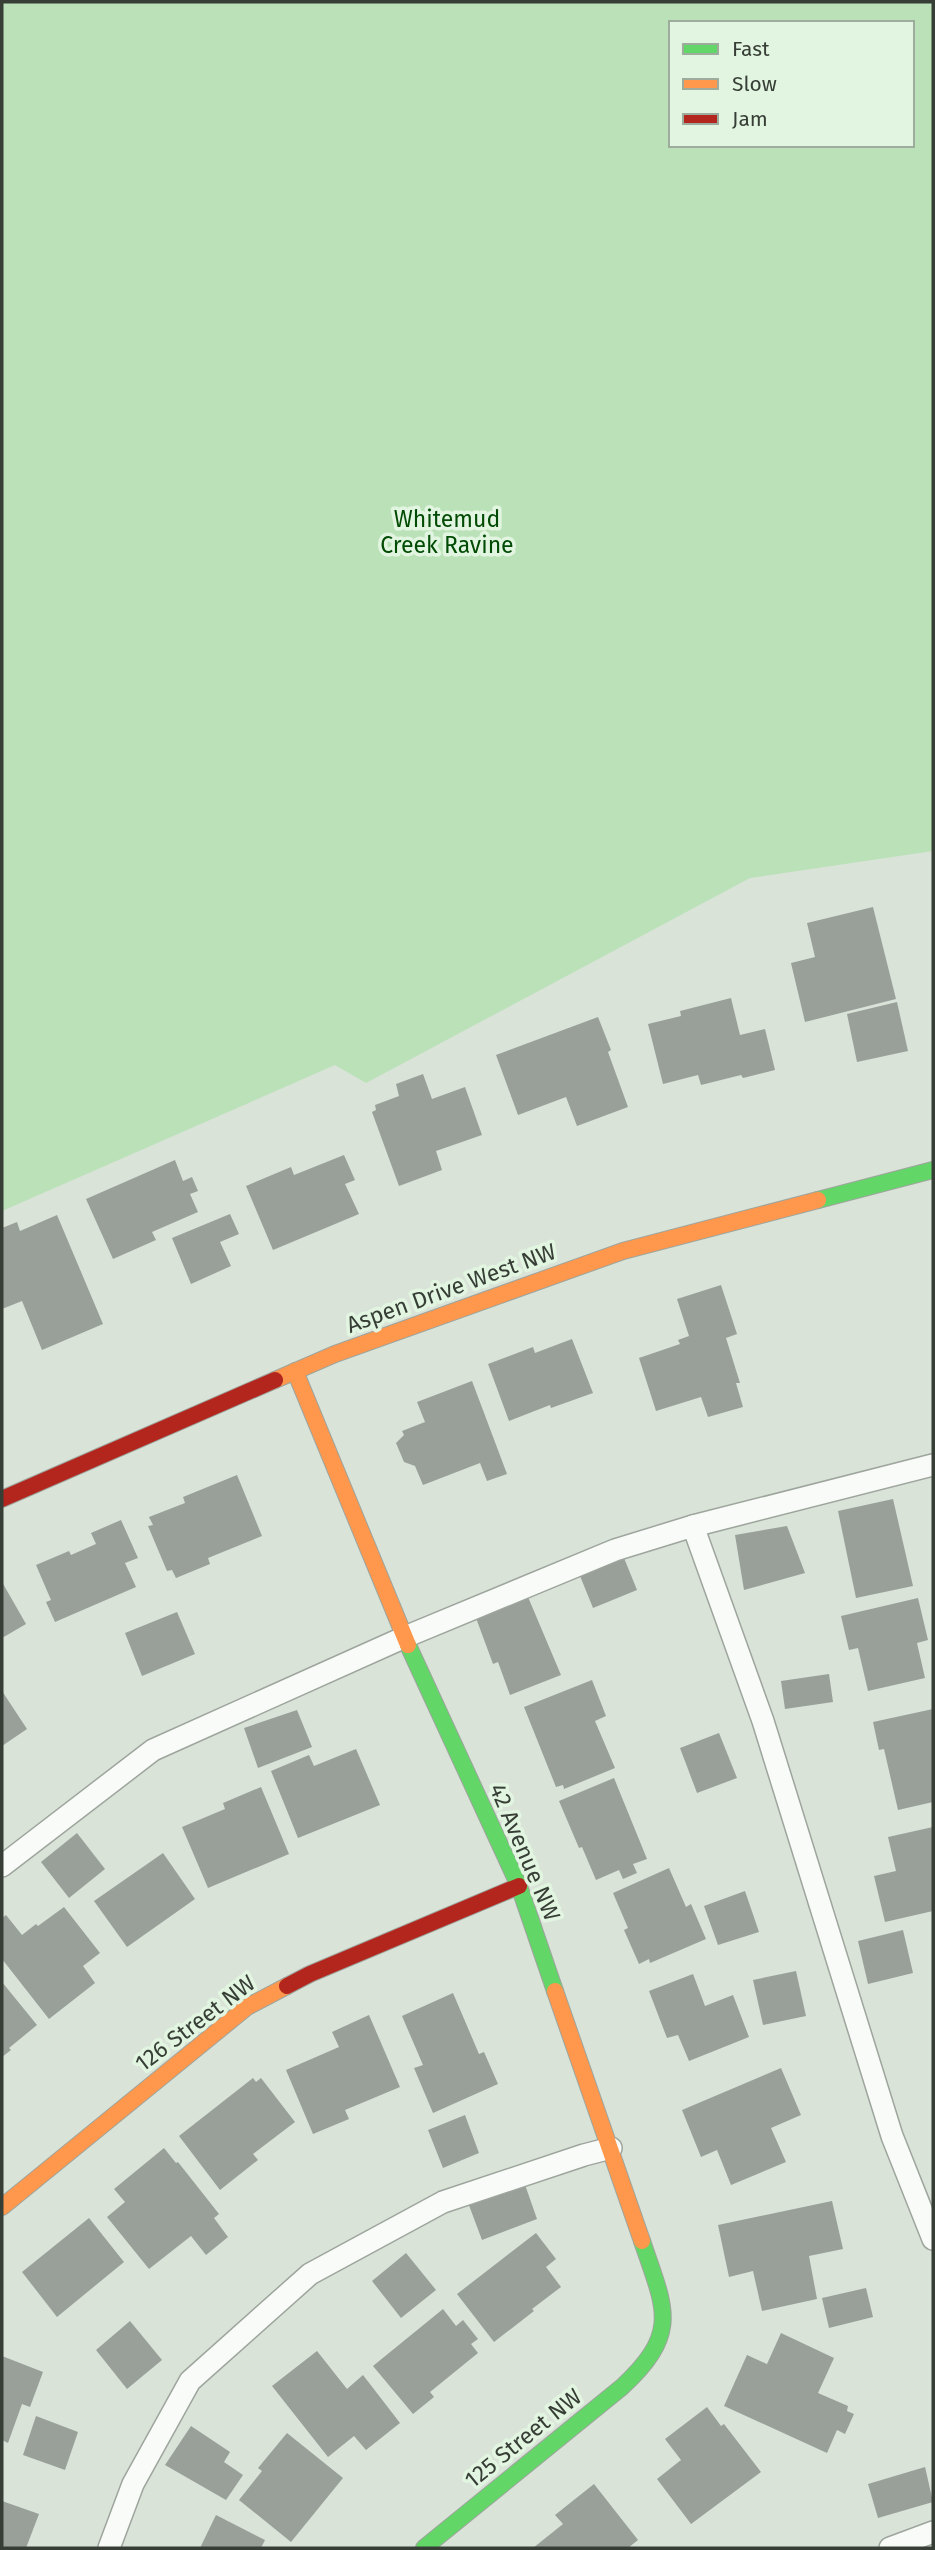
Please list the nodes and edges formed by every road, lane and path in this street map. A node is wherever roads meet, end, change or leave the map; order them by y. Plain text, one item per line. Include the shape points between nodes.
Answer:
1 (933, 1170) edge
2 (295, 1371) junction
3 (933, 1465) edge
4 (2, 1499) edge
5 (693, 1526) junction
6 (405, 1637) junction
7 (2, 1866) edge
8 (519, 1886) junction
9 (611, 2148) junction
10 (2, 2207) edge
11 (933, 2239) edge
12 (649, 2363) joint
13 (933, 2532) edge
14 (108, 2548) edge
15 (425, 2548) edge
16 (890, 2548) edge

1 - 2 street, Aspen Drive West NW via 623,1251
2 - 4 street, Aspen Drive West NW
2 - 6 street, 42 Avenue NW
3 - 5 lane
5 - 6 lane via 615,1550
5 - 11 lane via 763,1721 892,2136
6 - 7 lane via 152,1750
6 - 8 street, 42 Avenue NW
8 - 9 street, 42 Avenue NW
8 - 10 street, 126 Street NW via 310,1974 247,2007
9 - 12 street, 42 Avenue NW via 662,2300 664,2323
9 - 14 lane via 443,2202 310,2274 190,2381 133,2484
12 - 15 street, 125 Street NW
13 - 16 lane

